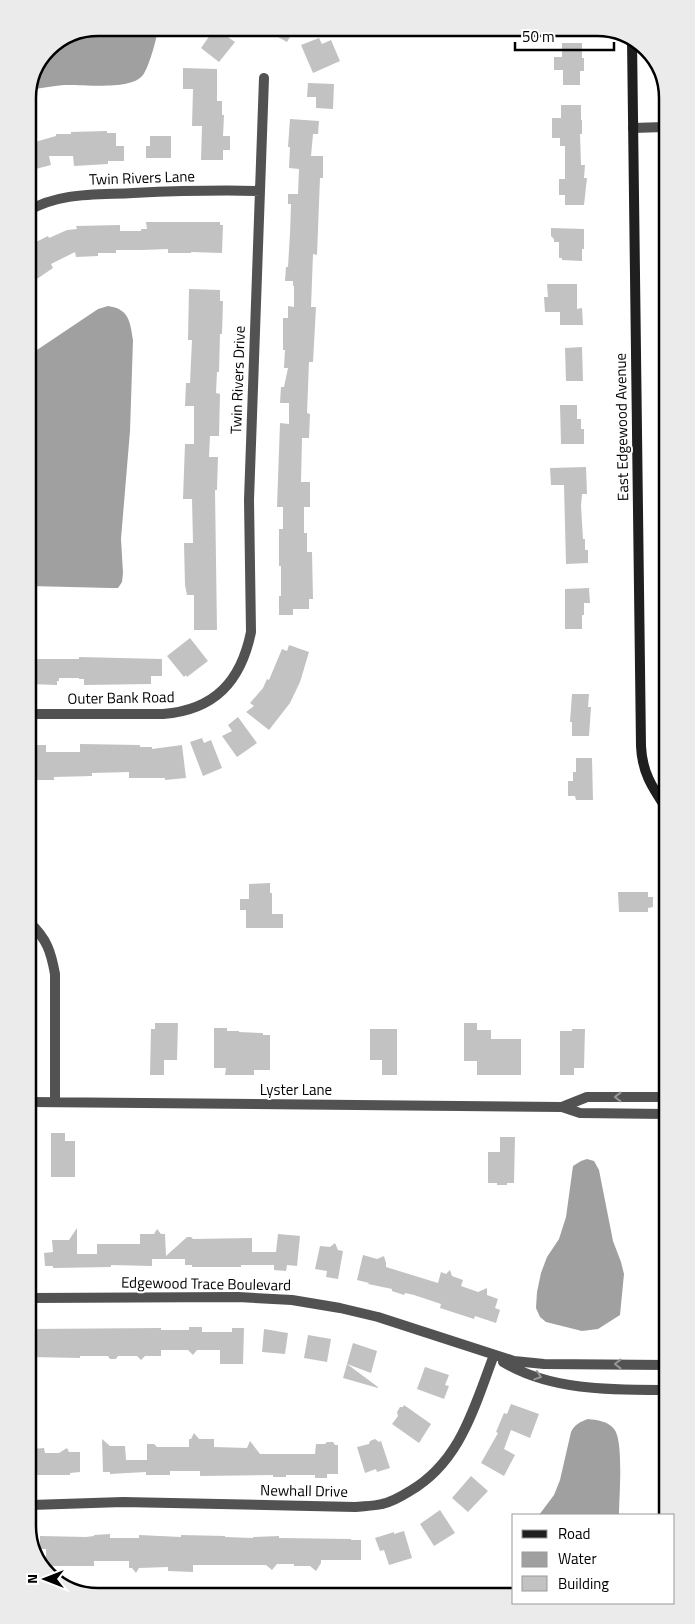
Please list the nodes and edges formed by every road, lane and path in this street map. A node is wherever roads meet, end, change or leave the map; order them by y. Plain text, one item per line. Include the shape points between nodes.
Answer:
1 (632, 48) edge
2 (264, 78) dead end
3 (659, 127) edge
4 (633, 128) junction
5 (260, 191) junction
6 (36, 207) edge
7 (232, 679) joint
8 (36, 714) edge
9 (659, 797) edge
10 (36, 930) edge
11 (659, 1097) edge
12 (36, 1102) edge
13 (55, 1102) junction
14 (562, 1107) junction
15 (659, 1114) edge
16 (36, 1298) edge
17 (494, 1356) junction
18 (659, 1365) edge
19 (659, 1390) edge
20 (36, 1506) edge

1 - 4 main road, East Edgewood Avenue
2 - 5 street, Twin Rivers Drive
3 - 4 street
4 - 9 main road, East Edgewood Avenue via 641,752 646,776
5 - 6 street, Twin Rivers Lane via 198,190 66,196
5 - 7 street, Twin Rivers Drive via 249,500 251,632 241,666
7 - 8 street, Outer Bank Road via 209,701 181,713
10 - 13 street via 46,942 55,974
11 -> 14 street, Lyster Lane via 587,1097
12 - 13 street, Lyster Lane
13 - 14 street, Lyster Lane
14 - 15 street, Lyster Lane via 580,1113
16 - 17 street, Edgewood Trace Boulevard via 238,1297 292,1300 378,1317
18 -> 17 street, Edgewood Trace Boulevard via 544,1364
17 -> 19 street, Edgewood Trace Boulevard via 518,1370 576,1386
17 - 20 street, Newhall Drive via 463,1434 452,1452 422,1484 383,1504 99,1502

